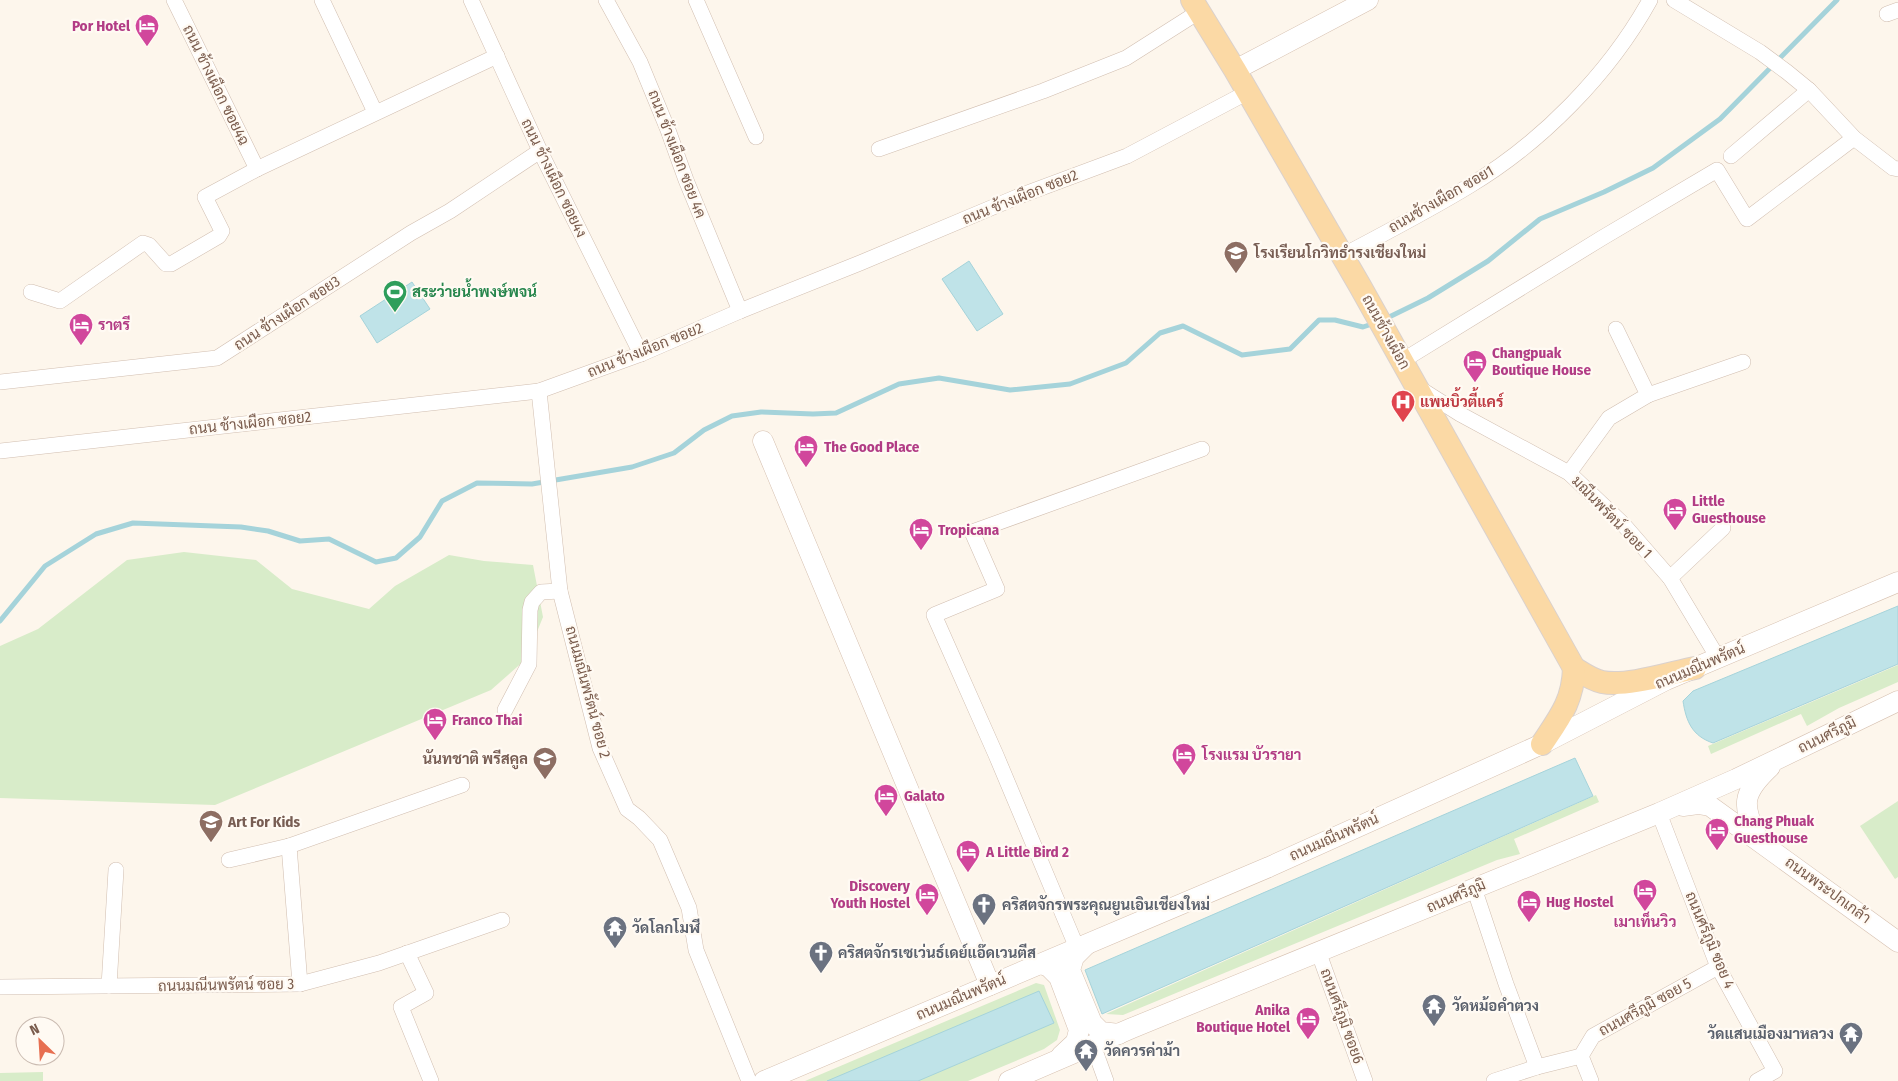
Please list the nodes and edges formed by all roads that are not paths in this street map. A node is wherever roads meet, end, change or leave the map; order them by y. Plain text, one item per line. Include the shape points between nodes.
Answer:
1 (174, 0) edge
2 (322, 0) edge
3 (470, 0) edge
4 (606, 0) edge
5 (696, 0) edge
6 (1368, 0) edge
7 (1650, 0) edge
8 (1674, 0) edge
9 (1196, 6) edge
10 (497, 56) junction
11 (1235, 70) junction
12 (1809, 90) junction
13 (1248, 92) junction
14 (375, 112) junction
15 (756, 137) dead end
16 (1854, 138) junction
17 (879, 149) dead end
18 (540, 151) junction
19 (1731, 156) dead end
20 (257, 169) junction
21 (1898, 169) edge
22 (1342, 256) junction
23 (32, 292) dead end
24 (740, 311) junction
25 (1616, 329) dead end
26 (641, 354) junction
27 (1402, 361) junction
28 (1743, 362) dead end
29 (0, 382) edge
30 (1416, 386) junction
31 (539, 391) junction
32 (1648, 395) junction
33 (763, 441) dead end
34 (1202, 449) dead end
35 (0, 451) edge
36 (1569, 473) junction
37 (1722, 528) dead end
38 (1670, 578) junction
39 (1898, 582) edge
40 (560, 591) junction
41 (1718, 658) junction
42 (1574, 668) junction
43 (1695, 668) junction
44 (1898, 701) edge
45 (505, 710) dead end
46 (1542, 744) junction
47 (1778, 759) junction
48 (462, 785) dead end
49 (1659, 813) junction
50 (1758, 839) junction
51 (289, 846) junction
52 (228, 860) dead end
53 (116, 870) dead end
54 (1474, 888) junction
55 (502, 920) dead end
56 (1898, 942) edge
57 (1082, 946) junction
58 (1318, 951) junction
59 (407, 954) junction
60 (1040, 964) junction
61 (1718, 968) junction
62 (1065, 974) junction
63 (300, 984) junction
64 (990, 985) junction
65 (109, 986) junction
66 (0, 987) edge
67 (1085, 1026) junction
68 (1118, 1034) junction
69 (1093, 1045) junction
70 (1581, 1056) junction
71 (1051, 1063) junction
72 (1537, 1067) junction
73 (431, 1081) edge
74 (749, 1081) edge
75 (764, 1081) edge
76 (1009, 1081) edge
77 (1106, 1081) edge
78 (1365, 1081) edge
79 (1494, 1081) edge
80 (1592, 1081) edge
81 (1756, 1081) edge

1 - 20 street, ถนน ช้างเผือก ซอย4ฉ
2 - 14 street
3 - 10 street, ถนน ช้างเผือก ซอย4ง
4 - 24 street, ถนน ช้างเผือก ซอย 4ค via 640,62
5 - 15 street
6 - 11 main road
7 - 22 street, ถนนช้างเผือก ซอย1 via 1621,45 1590,83 1529,144 1470,186
8 - 12 street via 1760,52
9 - 11 main road, ถนนช้างเผือก
9 - 17 street via 1126,58
10 - 14 street
10 - 18 street, ถนน ช้างเผือก ซอย4ง
11 - 13 main road, ถนนช้างเผือก
12 - 16 street
12 - 19 street
13 - 22 main road, ถนนช้างเผือก
13 - 24 street, ถนน ช้างเผือก ซอย2 via 1127,156 1017,197
14 - 20 street
16 - 21 street
16 - 27 street via 1747,220 1717,170
18 - 26 street, ถนน ช้างเผือก ซอย4ง
18 - 29 street, ถนน ช้างเผือก ซอย3 via 217,358
20 - 23 street via 205,197 222,231 219,236 171,264 166,264 149,245 143,244 60,301
22 - 27 main road, ถนนช้างเผือก
24 - 26 street, ถนน ช้างเผือก ซอย2
25 - 32 street
26 - 31 street, ถนน ช้างเผือก ซอย2
27 - 30 main road, ถนนช้างเผือก
28 - 32 street
30 - 36 street, มณีนพรัตน์ ซอย 1 via 1460,414
30 - 42 main road, ถนนช้างเผือก
31 - 35 street, ถนน ช้างเผือก ซอย2
31 - 40 street, ถนนมณีนพรัตน์ ซอย 2
32 - 36 street via 1610,418
33 - 64 main road
34 - 57 street via 972,532 997,589 934,615
36 - 38 street, มณีนพรัตน์ ซอย 1 via 1623,524
37 - 38 street
38 - 41 street, มณีนพรัตน์ ซอย 1
39 - 41 main road, ถนนมณีนพรัตน์
40 - 45 street via 541,592 532,602 529,664
40 - 74 street, ถนนมณีนพรัตน์ ซอย 2 via 600,748 627,809 660,840 688,908 696,950
41 - 43 main road, ถนนมณีนพรัตน์
42 - 43 main road via 1601,682 1615,683
42 - 46 main road via 1571,697
43 - 46 main road, ถนนมณีนพรัตน์
44 - 47 main road, ถนนศรีภูมิ
46 - 57 main road, ถนนมณีนพรัตน์
47 - 49 main road, ถนนศรีภูมิ
47 - 50 main road via 1754,782 1745,802
48 - 51 street
49 - 50 main road, ถนนพระปกเกล้า via 1679,806 1710,806
49 - 54 main road, ถนนศรีภูมิ
49 - 61 street, ถนนศรีภูมิ ซอย 4
50 - 56 main road, ถนนพระปกเกล้า
51 - 52 street
51 - 63 street
53 - 65 street
54 - 58 main road, ถนนศรีภูมิ
54 - 72 street
55 - 59 street, ถนนมณีนพรัตน์ ซอย 3
57 - 60 main road, ถนนมณีนพรัตน์
57 - 62 main road
58 - 68 main road, ถนนศรีภูมิ
58 - 78 street, ถนนศรีภูมิ ซอย6
59 - 63 street, ถนนมณีนพรัตน์ ซอย 3
59 - 73 street via 426,993 401,1007
60 - 62 main road
60 - 64 main road, ถนนมณีนพรัตน์
61 - 70 street, ถนนศรีภูมิ ซอย 5 via 1593,1036
61 - 81 street, ถนนศรีภูมิ ซอย 4 via 1775,1072
62 - 67 main road
63 - 65 street, ถนนมณีนพรัตน์ ซอย 3
64 - 75 main road, ถนนมณีนพรัตน์
65 - 66 street, ถนนมณีนพรัตน์ ซอย 3
67 - 68 main road
67 - 71 main road via 1076,1042
68 - 69 main road, ถนนศรีภูมิ
69 - 71 main road, ถนนศรีภูมิ
69 - 77 street
70 - 72 street
70 - 80 street
71 - 76 main road, ถนนศรีภูมิ
72 - 79 street

